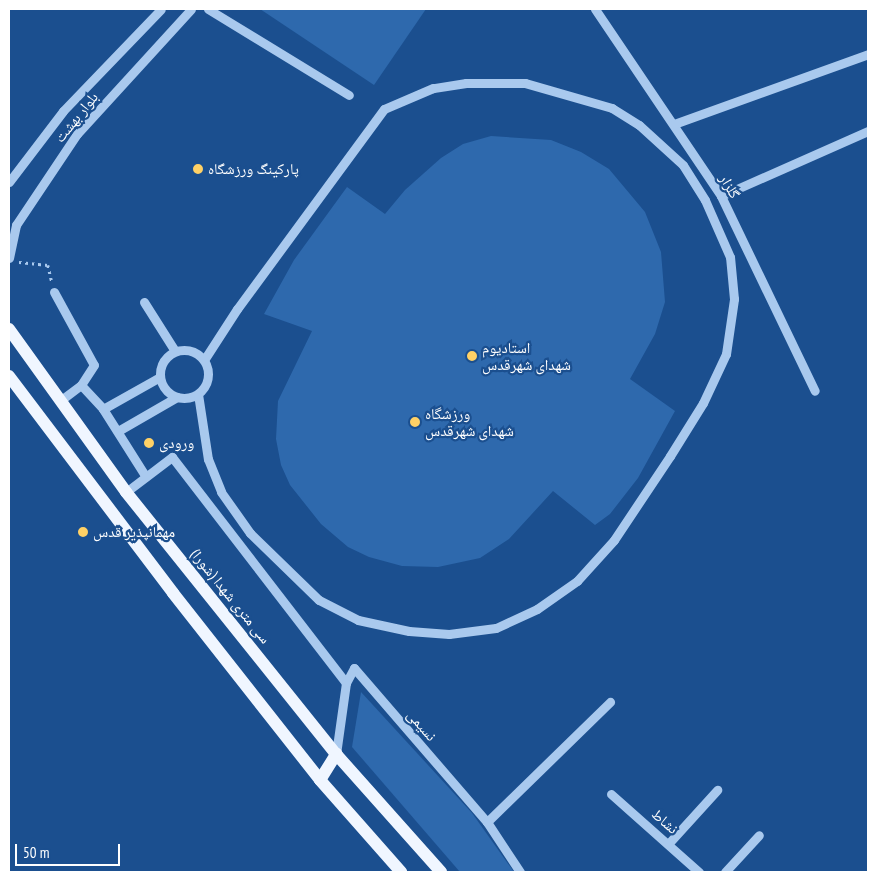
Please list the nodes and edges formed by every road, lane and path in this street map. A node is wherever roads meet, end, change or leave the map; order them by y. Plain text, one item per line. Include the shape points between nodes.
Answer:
1 (162, 9) edge
2 (191, 9) edge
3 (208, 9) edge
4 (595, 9) edge
5 (868, 54) edge
6 (349, 95) dead end
7 (674, 124) junction
8 (868, 131) edge
9 (9, 182) edge
10 (722, 196) junction
11 (12, 226) edge
12 (9, 259) edge
13 (54, 292) joint
14 (144, 302) dead end
15 (9, 329) edge
16 (175, 351) junction
17 (204, 360) junction
18 (9, 376) edge
19 (160, 377) junction
20 (82, 385) junction
21 (815, 391) dead end
22 (198, 394) junction
23 (176, 397) junction
24 (60, 401) junction
25 (103, 409) junction
26 (118, 431) junction
27 (146, 477) junction
28 (126, 492) junction
29 (346, 683) junction
30 (610, 702) dead end
31 (336, 754) junction
32 (320, 780) junction
33 (717, 790) dead end
34 (611, 794) dead end
35 (487, 822) junction
36 (759, 835) dead end
37 (669, 843) junction
38 (401, 872) edge
39 (440, 872) edge
40 (520, 872) edge
41 (699, 872) edge
42 (725, 872) edge

1 - 9 street, بلوار بهشت via 63,111
2 - 11 street, بلوار بهشت via 77,134
3 - 6 street
4 - 7 street, گلزار
5 - 7 street
7 - 10 street, گلزار
8 - 10 street
10 - 21 street, گلزار
11 - 12 street, بلوار بهشت
12 - 13 path via 48,265
13 - 20 street via 94,365
14 - 16 street
15 - 24 main road, سی متری شهدا (شورا)
16 - 17 street via 191,350
16 - 19 street via 163,361
17 - 22 street via 209,374
17 - 22 street via 237,309 384,109 433,88 466,83 525,82 612,108 639,125 683,165 705,200 730,257 734,299 726,354 703,404 614,540 577,581 537,610 496,628 449,634 409,631 358,620 319,600 250,533 222,492 208,459
18 - 32 main road via 172,593
19 - 23 street via 166,389
19 - 25 street
20 - 24 street
20 - 25 street
22 - 23 street
23 - 26 street
24 - 28 main road, سی متری شهدا (شورا)
25 - 26 street
26 - 27 street
27 - 28 street
27 - 29 street via 172,457
28 - 31 main road, سی متری شهدا (شورا)
29 - 31 street
29 - 35 street, نسیمی via 354,668
30 - 35 street
31 - 32 main road
31 - 39 main road, سی متری شهدا (شورا)
32 - 38 main road
33 - 37 street
34 - 37 street, نشاط
35 - 40 street, نسیمی
36 - 42 street
37 - 41 street, نشاط

